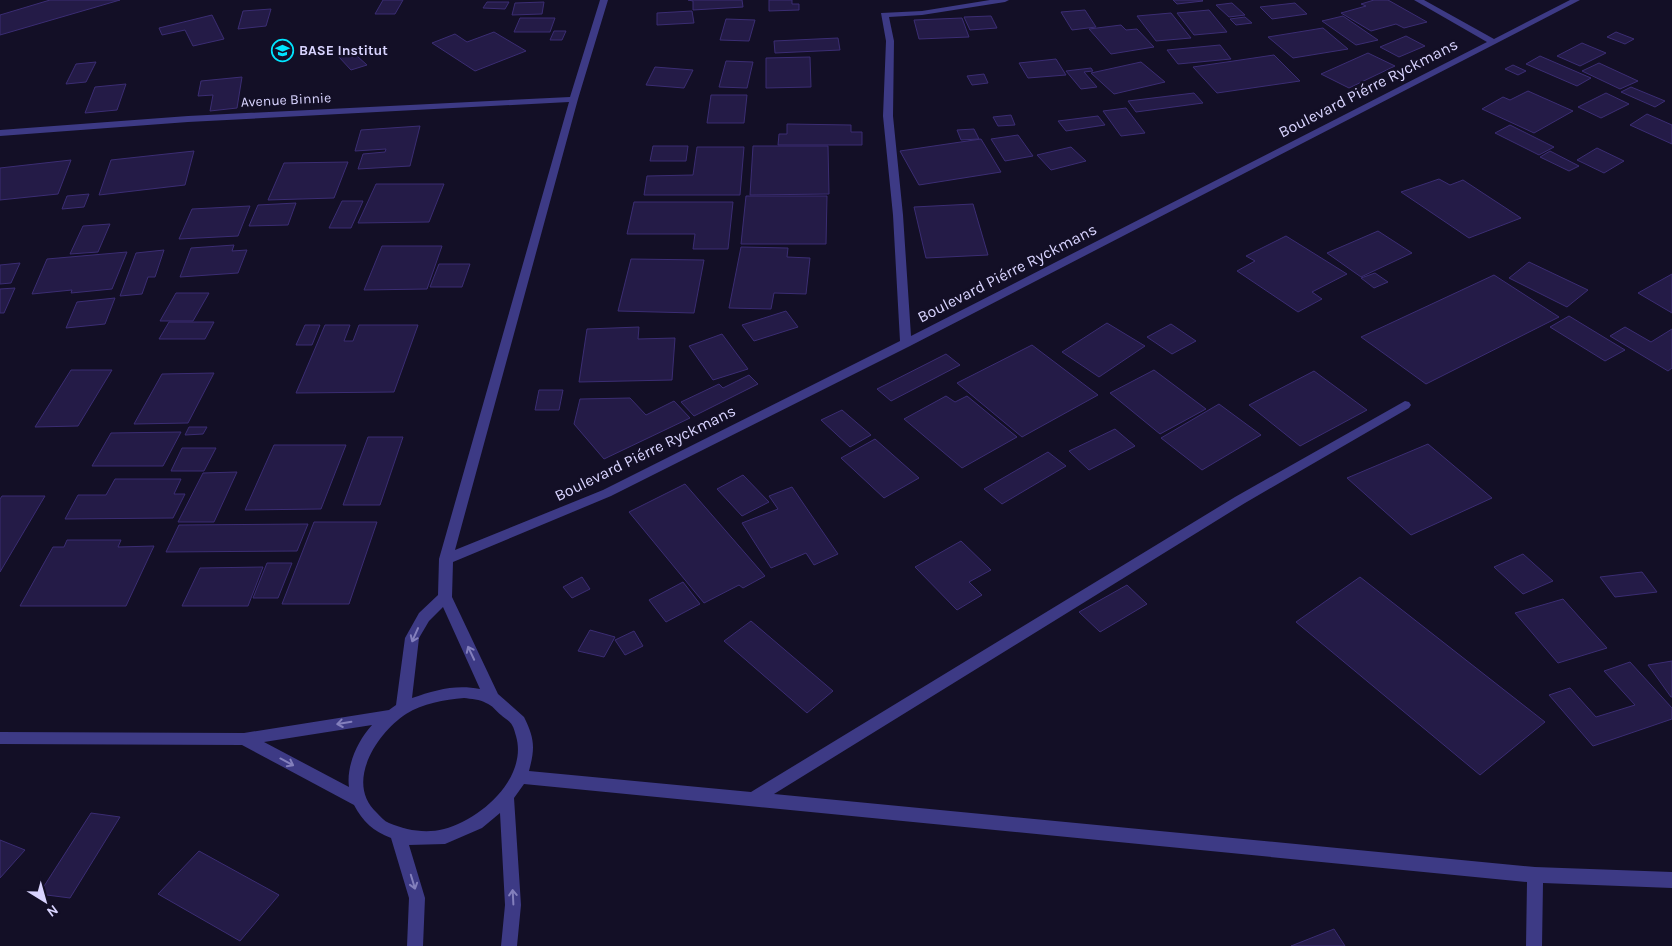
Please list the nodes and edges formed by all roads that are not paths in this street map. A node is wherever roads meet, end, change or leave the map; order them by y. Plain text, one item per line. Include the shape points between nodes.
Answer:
1 (604, 0) edge
2 (1005, 0) edge
3 (1418, 0) edge
4 (1576, 0) edge
5 (1493, 42) junction
6 (574, 99) junction
7 (0, 133) edge
8 (906, 343) junction
9 (1405, 405) dead end
10 (446, 559) junction
11 (445, 597) junction
12 (492, 698) junction
13 (398, 712) junction
14 (0, 738) edge
15 (244, 739) junction
16 (521, 777) junction
17 (507, 799) junction
18 (754, 799) junction
19 (359, 800) junction
20 (398, 835) junction
21 (1535, 875) junction
22 (1672, 880) edge
23 (416, 946) edge
24 (509, 946) edge
25 (1534, 946) edge

1 - 6 street
2 - 8 street via 922,13 884,15 890,41 888,116
3 - 5 street
4 - 5 street, Boulevard Piérre Ryckmans
5 - 8 street, Boulevard Piérre Ryckmans
6 - 7 street, Avenue Binnie
6 - 10 street
8 - 10 street, Boulevard Piérre Ryckmans via 608,493
9 - 18 street via 1240,500
10 - 11 street
12 -> 11 street
11 -> 13 street via 424,617 412,638
12 - 13 street via 464,692 433,696
12 - 16 street via 511,711 523,729 527,752
13 -> 15 street
13 - 19 street via 374,734 361,756 355,779
14 - 15 street
15 -> 19 street
16 - 17 street
16 - 18 street
17 - 20 street via 475,824 444,836
24 -> 17 street via 513,905
18 - 21 street
19 - 20 street via 381,827
20 -> 23 street via 417,898
21 - 22 street
21 - 25 street

